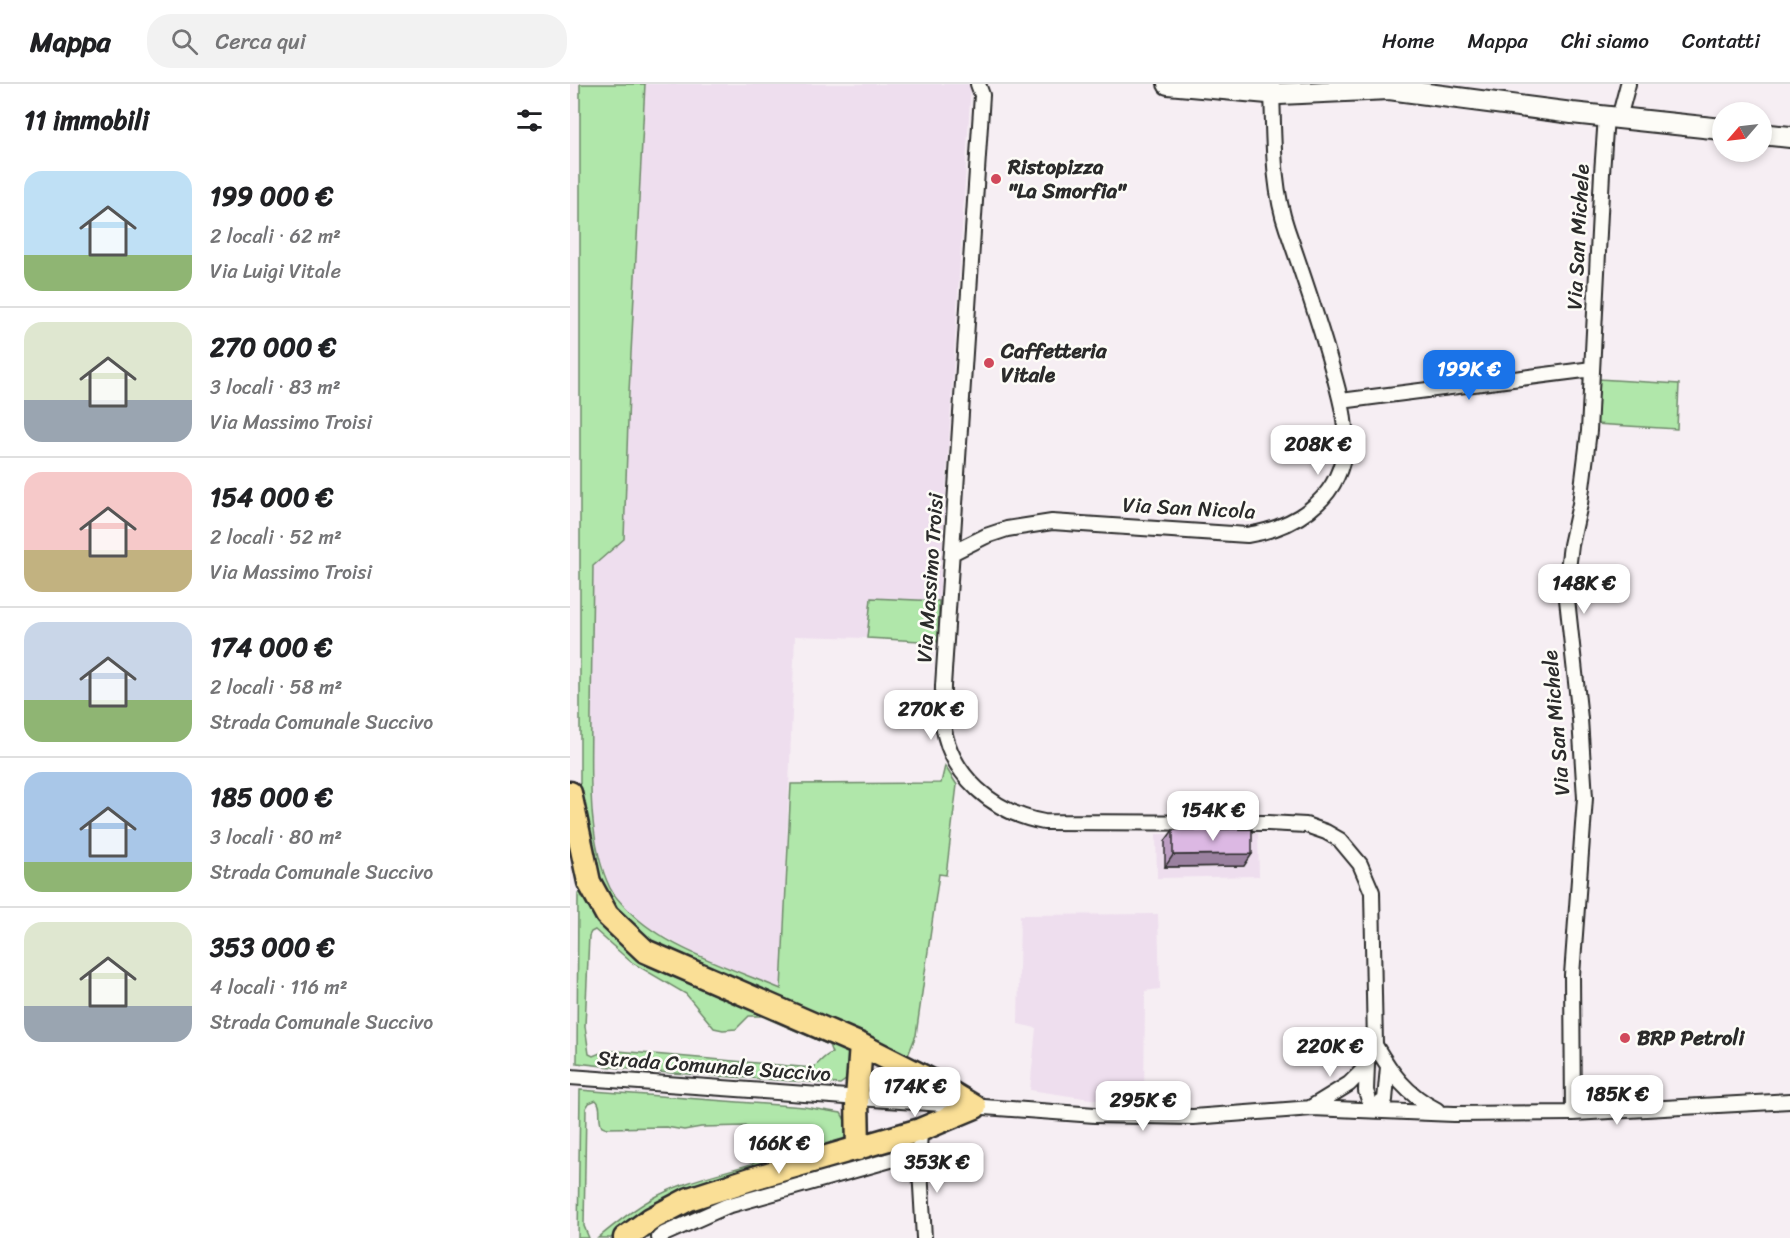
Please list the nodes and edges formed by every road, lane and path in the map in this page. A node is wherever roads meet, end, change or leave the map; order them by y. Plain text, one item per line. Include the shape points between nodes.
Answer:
1 (1168, 84) edge
2 (1628, 84) edge
3 (1378, 87) edge
4 (984, 88) edge
5 (1272, 93) junction
6 (1613, 117) junction
7 (1712, 128) edge
8 (1772, 135) edge
9 (1790, 137) edge
10 (1592, 369) junction
11 (1341, 401) junction
12 (952, 553) junction
13 (570, 793) edge
14 (1375, 1045) junction
15 (861, 1046) junction
16 (1367, 1063) junction
17 (1388, 1066) junction
18 (570, 1077) edge
19 (857, 1098) junction
20 (1790, 1101) edge
21 (975, 1107) junction
22 (1310, 1108) junction
23 (1372, 1109) junction
24 (1444, 1113) junction
25 (1574, 1113) junction
26 (920, 1141) junction
27 (858, 1149) junction
28 (625, 1238) edge
29 (658, 1238) edge
30 (924, 1238) edge

1 - 5 main road
2 - 6 street, Via San Michele
3 - 5 main road
3 - 6 main road
4 - 12 street, Via Massimo Troisi
5 - 11 street, Via San Nicola via 1278,192 1286,228
6 - 7 main road
6 - 10 street, Via San Michele
8 - 9 main road
10 - 11 street
10 - 25 street, Via San Michele via 1589,431 1567,577 1585,798 1572,975
11 - 12 street, Via San Nicola via 1345,436 1338,473 1323,500 1284,526 1238,535 1052,522 1007,529
12 - 14 street, Via Massimo Troisi via 943,724 965,776 992,802 1008,812 1035,820 1306,825 1340,840 1360,864 1372,892
13 - 15 highway via 589,882 607,915 645,951
14 - 16 street, Via Massimo Troisi
14 - 17 street
15 - 19 highway
15 - 21 highway
16 - 22 street, Via Massimo Troisi via 1349,1084
16 - 23 street, Via Massimo Troisi via 1366,1091
17 - 23 street via 1385,1100
17 - 24 street via 1396,1080 1418,1100
18 - 19 street, Strada Comunale Succivo
19 - 21 street, Strada Comunale Succivo
19 - 27 highway
20 - 25 street, Strada Comunale Succivo
21 - 22 street, Strada Comunale Succivo via 1193,1117
21 - 26 highway
22 - 23 street, Strada Comunale Succivo
23 - 24 street, Strada Comunale Succivo
24 - 25 street, Strada Comunale Succivo
26 - 27 highway
26 - 29 street via 727,1206
26 - 30 street
27 - 28 highway via 689,1199

